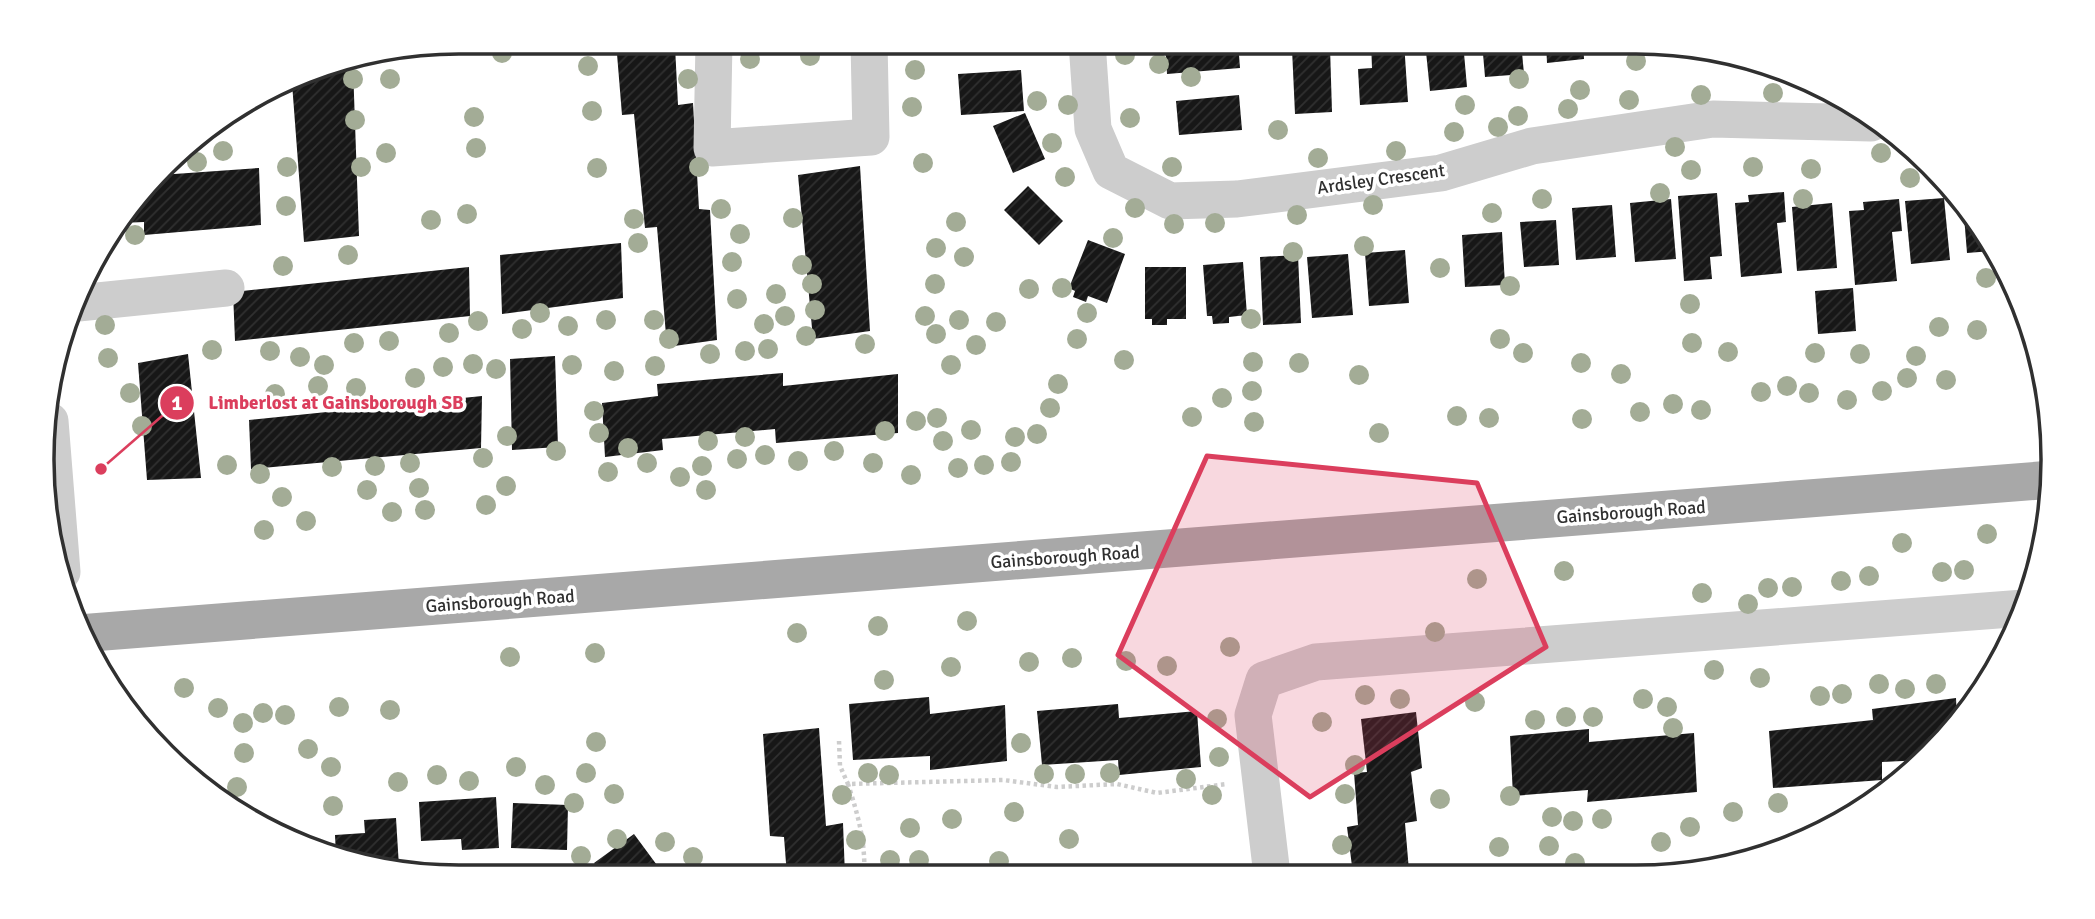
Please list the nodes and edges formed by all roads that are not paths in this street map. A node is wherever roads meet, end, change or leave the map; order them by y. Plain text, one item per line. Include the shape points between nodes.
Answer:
1 (713, 54) edge
2 (869, 54) edge
3 (1088, 54) edge
4 (1861, 123) edge
5 (226, 288) dead end
6 (86, 302) edge
7 (2040, 480) edge
8 (2012, 609) edge
9 (93, 632) edge
10 (1271, 865) edge

1 - 2 street via 712,148 871,137
3 - 4 street, Ardsley Crescent via 1093,129 1111,171 1170,201 1237,199 1441,173 1532,146 1713,119
5 - 6 street
7 - 9 main road, Gainsborough Road
8 - 10 street via 1316,662 1264,680 1253,715

